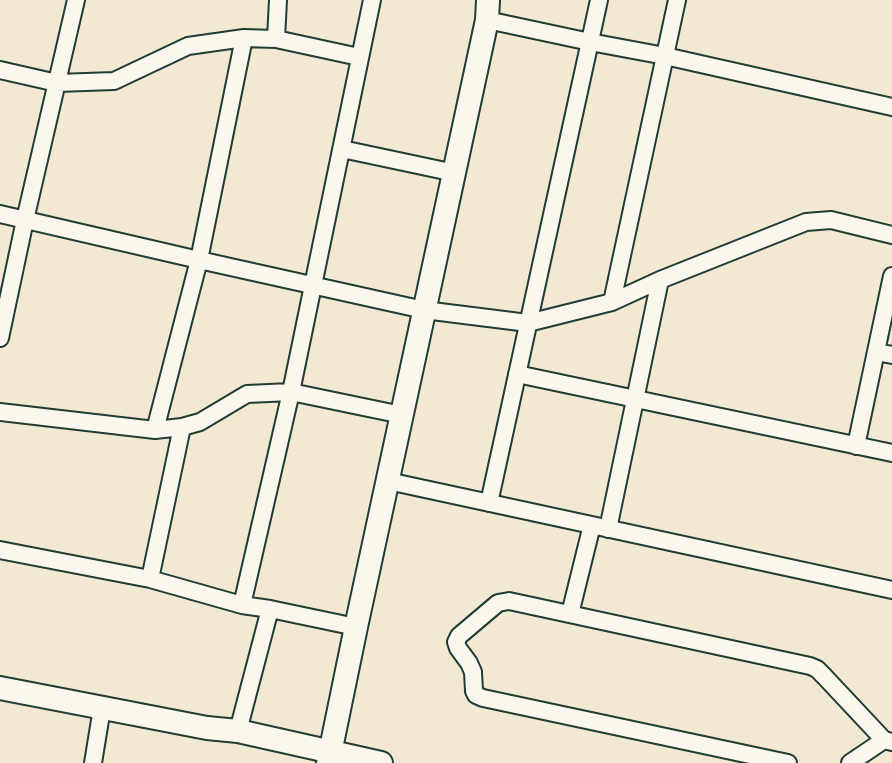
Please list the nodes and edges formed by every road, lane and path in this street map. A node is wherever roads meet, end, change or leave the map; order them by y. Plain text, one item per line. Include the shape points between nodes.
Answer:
1 (76, 0) edge
2 (278, 0) edge
3 (372, 0) edge
4 (599, 0) edge
5 (677, 0) edge
6 (488, 10) edge
7 (244, 38) junction
8 (276, 39) junction
9 (590, 42) junction
10 (665, 56) junction
11 (359, 57) junction
12 (0, 70) edge
13 (57, 83) junction
14 (892, 107) edge
15 (342, 149) junction
16 (454, 173) junction
17 (0, 214) edge
18 (25, 220) junction
19 (892, 235) edge
20 (199, 260) junction
21 (892, 276) edge
22 (660, 280) junction
23 (312, 285) junction
24 (612, 302) junction
25 (424, 310) junction
26 (528, 323) junction
27 (0, 338) edge
28 (876, 352) junction
29 (892, 355) edge
30 (517, 374) junction
31 (291, 392) junction
32 (635, 399) junction
33 (0, 412) edge
34 (402, 414) junction
35 (182, 427) junction
36 (155, 430) junction
37 (856, 446) junction
38 (892, 453) edge
39 (388, 481) junction
40 (489, 503) junction
41 (600, 527) junction
42 (0, 550) edge
43 (150, 579) junction
44 (892, 590) edge
45 (242, 605) junction
46 (270, 609) junction
47 (570, 614) junction
48 (356, 626) junction
49 (0, 688) edge
50 (102, 708) junction
51 (238, 732) junction
52 (888, 741) edge
53 (329, 758) edge
54 (93, 763) edge
55 (380, 763) edge
56 (788, 763) edge
57 (850, 763) edge

1 - 13 street
2 - 8 street
3 - 11 street
4 - 9 street
5 - 10 street
6 - 9 street
6 - 16 main road
7 - 8 street
7 - 13 street via 188,46 114,81
7 - 20 street
8 - 11 street
9 - 10 street
9 - 26 street
10 - 14 street
10 - 24 street
11 - 15 street
12 - 13 street
13 - 18 street
15 - 16 street
15 - 23 street
16 - 25 main road
17 - 18 street
18 - 20 street
18 - 27 street
19 - 22 street via 831,220 806,222
20 - 23 street
20 - 36 street
21 - 28 street
22 - 24 street
22 - 32 street
23 - 25 street
23 - 31 street
24 - 26 street
25 - 26 street
25 - 34 main road
26 - 30 street
28 - 29 street
28 - 37 street
30 - 32 street
30 - 40 street
31 - 34 street
31 - 35 street via 247,394 200,422
31 - 45 street
32 - 37 street
32 - 41 street
33 - 36 street
34 - 39 main road
35 - 36 street
35 - 43 street
37 - 38 street
39 - 40 street
39 - 48 main road
40 - 41 street
41 - 44 street
41 - 47 street
42 - 43 street
43 - 45 street
45 - 46 street
46 - 48 street
46 - 51 street
47 - 52 street via 818,669
47 - 56 street via 504,601 459,636 456,642 473,672 476,695
48 - 53 main road
49 - 50 main road
50 - 51 main road
50 - 54 street
51 - 53 main road
52 - 57 street
53 - 55 main road

